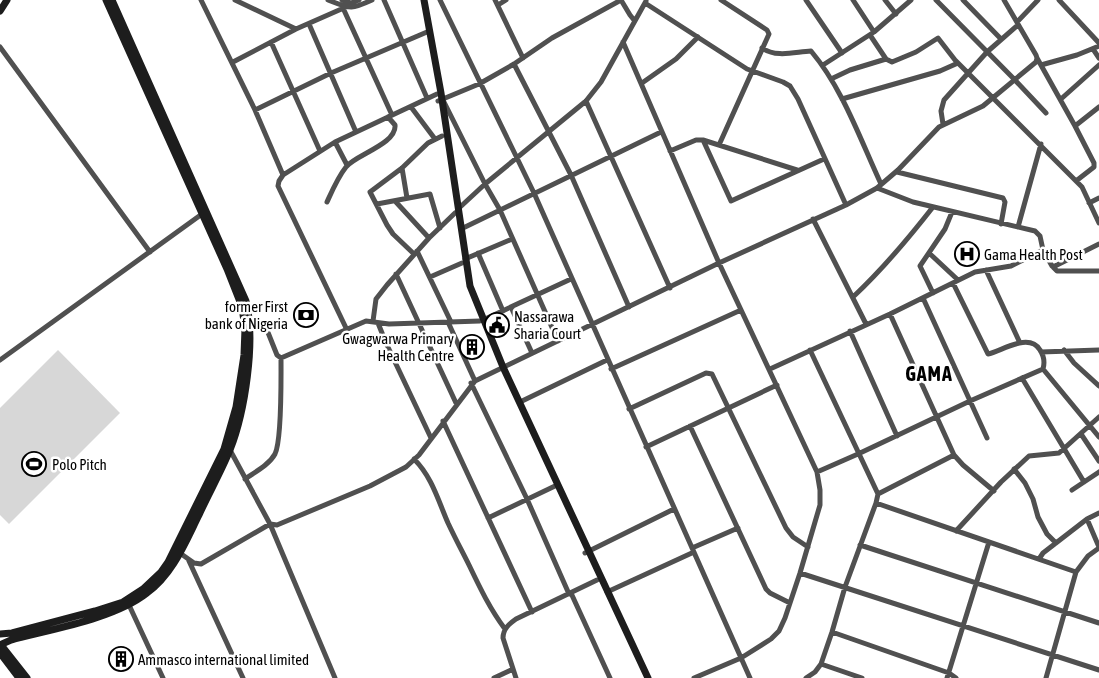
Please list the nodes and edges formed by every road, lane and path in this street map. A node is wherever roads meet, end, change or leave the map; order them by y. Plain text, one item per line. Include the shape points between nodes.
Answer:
1 (8, 0) edge
2 (106, 0) edge
3 (112, 0) edge
4 (201, 0) edge
5 (235, 0) edge
6 (328, 0) edge
7 (342, 0) edge
8 (359, 0) edge
9 (372, 0) edge
10 (384, 0) edge
11 (422, 0) edge
12 (440, 0) edge
13 (506, 0) edge
14 (621, 0) edge
15 (720, 0) edge
16 (806, 0) edge
17 (853, 0) edge
18 (885, 0) edge
19 (912, 0) edge
20 (936, 0) edge
21 (963, 0) edge
22 (1004, 0) edge
23 (1038, 0) edge
24 (1059, 0) edge
25 (646, 1) edge
26 (350, 2) edge
27 (496, 2) edge
28 (344, 8) junction
29 (0, 11) edge
30 (896, 14) junction
31 (634, 20) junction
32 (309, 24) junction
33 (1018, 24) junction
34 (296, 30) junction
35 (427, 32) junction
36 (872, 34) junction
37 (698, 37) junction
38 (1001, 39) junction
39 (270, 42) junction
40 (403, 42) junction
41 (623, 42) junction
42 (1099, 45) edge
43 (0, 47) edge
44 (762, 48) junction
45 (1093, 49) junction
46 (987, 52) junction
47 (842, 53) junction
48 (366, 58) junction
49 (523, 58) junction
50 (1037, 58) junction
51 (1099, 58) edge
52 (886, 59) junction
53 (233, 62) junction
54 (958, 63) junction
55 (514, 64) junction
56 (823, 65) junction
57 (1041, 65) junction
58 (1099, 65) edge
59 (752, 71) junction
60 (969, 72) junction
61 (331, 73) junction
62 (831, 79) junction
63 (1014, 79) junction
64 (642, 83) junction
65 (479, 84) junction
66 (294, 91) junction
67 (428, 98) junction
68 (994, 98) junction
69 (440, 99) junction
70 (842, 99) junction
71 (1061, 99) junction
72 (586, 101) junction
73 (411, 107) junction
74 (1099, 108) edge
75 (255, 110) junction
76 (1046, 114) dead end
77 (390, 116) junction
78 (943, 124) junction
79 (1075, 126) junction
80 (550, 131) junction
81 (356, 132) junction
82 (662, 132) junction
83 (439, 137) junction
84 (703, 140) junction
85 (335, 142) junction
86 (1041, 144) junction
87 (720, 145) junction
88 (320, 151) junction
89 (670, 151) junction
90 (611, 156) junction
91 (516, 158) junction
92 (824, 159) junction
93 (347, 165) junction
94 (402, 168) junction
95 (798, 171) junction
96 (896, 172) junction
97 (283, 175) junction
98 (571, 175) junction
99 (1076, 181) junction
100 (485, 184) junction
101 (879, 186) junction
102 (534, 193) junction
103 (407, 198) junction
104 (1099, 198) edge
105 (395, 201) junction
106 (327, 202) dead end
107 (1089, 203) junction
108 (377, 204) junction
109 (846, 205) junction
110 (933, 207) junction
111 (500, 210) junction
112 (457, 211) junction
113 (952, 212) junction
114 (202, 214) junction
115 (814, 220) junction
116 (1099, 223) edge
117 (1001, 224) junction
118 (1018, 227) junction
119 (440, 228) junction
120 (461, 228) junction
121 (429, 238) junction
122 (512, 239) junction
123 (1099, 244) edge
124 (1043, 250) junction
125 (150, 252) junction
126 (416, 253) junction
127 (478, 253) junction
128 (929, 253) junction
129 (464, 261) junction
130 (719, 264) junction
131 (1052, 266) junction
132 (986, 270) junction
133 (1099, 271) edge
134 (396, 274) junction
135 (430, 278) junction
136 (571, 279) junction
137 (958, 280) junction
138 (952, 283) junction
139 (670, 288) junction
140 (933, 293) junction
141 (538, 295) junction
142 (853, 297) junction
143 (923, 298) junction
144 (511, 307) junction
145 (629, 307) junction
146 (741, 310) junction
147 (503, 311) junction
148 (890, 314) junction
149 (482, 320) junction
150 (376, 322) junction
151 (449, 322) junction
152 (419, 324) junction
153 (591, 324) junction
154 (866, 324) junction
155 (248, 329) junction
156 (347, 330) junction
157 (850, 332) junction
158 (558, 341) junction
159 (1020, 343) junction
160 (810, 350) junction
161 (1064, 350) junction
162 (1099, 350) edge
163 (1041, 352) junction
164 (532, 353) junction
165 (280, 358) junction
166 (0, 360) edge
167 (607, 360) junction
168 (502, 367) junction
169 (611, 369) junction
170 (770, 369) junction
171 (1042, 369) junction
172 (1022, 378) junction
173 (473, 382) junction
174 (777, 385) junction
175 (1099, 386) edge
176 (970, 400) junction
177 (520, 402) junction
178 (456, 403) junction
179 (729, 408) junction
180 (629, 409) junction
181 (938, 417) junction
182 (1098, 420) edge
183 (443, 421) junction
184 (690, 426) junction
185 (1090, 426) junction
186 (1081, 434) junction
187 (897, 436) junction
188 (1099, 437) edge
189 (432, 438) junction
190 (987, 438) dead end
191 (646, 447) junction
192 (1064, 449) junction
193 (230, 450) junction
194 (858, 454) junction
195 (954, 455) junction
196 (414, 459) junction
197 (1099, 461) edge
198 (1014, 469) junction
199 (817, 472) junction
200 (1099, 472) edge
201 (245, 479) junction
202 (1084, 482) junction
203 (555, 486) junction
204 (1072, 490) dead end
205 (994, 491) junction
206 (878, 494) junction
207 (527, 499) junction
208 (876, 503) junction
209 (674, 509) junction
210 (1099, 513) edge
211 (488, 518) junction
212 (1087, 519) junction
213 (270, 524) junction
214 (738, 528) junction
215 (956, 531) junction
216 (989, 542) junction
217 (1056, 543) junction
218 (860, 545) junction
219 (808, 547) junction
220 (1099, 547) edge
221 (693, 550) junction
222 (177, 552) junction
223 (587, 552) junction
224 (188, 558) junction
225 (1039, 559) junction
226 (1076, 572) junction
227 (800, 573) junction
228 (597, 580) junction
229 (976, 583) junction
230 (845, 587) junction
231 (607, 592) junction
232 (570, 594) junction
233 (790, 603) junction
234 (129, 604) junction
235 (532, 612) junction
236 (1065, 612) junction
237 (97, 614) junction
238 (1099, 623) edge
239 (962, 626) junction
240 (505, 629) junction
241 (832, 632) junction
242 (0, 634) edge
243 (1, 645) edge
244 (0, 653) edge
245 (1053, 655) junction
246 (741, 658) junction
247 (821, 664) junction
248 (513, 669) junction
249 (1099, 670) edge
250 (948, 675) edge
251 (19, 678) edge
252 (27, 678) edge
253 (163, 678) edge
254 (243, 678) edge
255 (335, 678) edge
256 (494, 678) edge
257 (516, 678) edge
258 (610, 678) edge
259 (643, 678) edge
260 (648, 678) edge
261 (694, 678) edge
262 (750, 678) edge
263 (806, 678) edge
264 (862, 678) edge
265 (956, 678) edge
266 (1046, 678) edge

1 - 29 main road
2 - 114 main road
3 - 155 main road via 243,290 249,312
4 - 53 street
5 - 34 street
6 - 28 street
7 - 26 street
8 - 26 street
9 - 28 street via 355,8
10 - 40 street
11 - 35 main road
11 - 69 main road
12 - 65 street
13 - 27 street
14 - 31 street
14 - 49 street
15 - 44 street via 769,32
16 - 47 street
17 - 36 street
18 - 30 street
19 - 30 street
20 - 46 street
21 - 38 street
22 - 33 street
23 - 33 street
24 - 42 street
25 - 31 street
25 - 37 street
27 - 49 street
28 - 32 street
28 - 48 street
30 - 36 street
31 - 41 street
32 - 34 street
32 - 61 street
33 - 38 street
33 - 50 street
34 - 39 street
35 - 40 street
35 - 69 main road
36 - 47 street
36 - 52 street
37 - 59 street
37 - 64 street via 676,59
38 - 46 street
39 - 53 street
39 - 66 street
40 - 48 street
40 - 67 street
41 - 64 street
41 - 72 street via 601,82
42 - 45 street
43 - 125 street
44 - 56 street via 778,54 811,51
44 - 59 street
45 - 51 street
45 - 57 street
46 - 60 street
46 - 63 street
47 - 56 street
48 - 61 street
48 - 77 street
49 - 55 street
50 - 57 street
50 - 63 street
52 - 54 street via 892,62 899,60 938,38
52 - 62 street
53 - 75 street
54 - 60 street
54 - 70 street
55 - 65 street
55 - 80 street
56 - 62 street
57 - 71 street
58 - 71 street
59 - 87 street
59 - 92 street via 783,82 793,90
60 - 68 street
60 - 78 street via 942,104
61 - 66 street
61 - 81 street
62 - 70 street
63 - 68 street
63 - 76 street
64 - 82 street
65 - 69 street
65 - 91 street
66 - 75 street
66 - 88 street
67 - 69 street
67 - 73 street
68 - 78 street
68 - 86 street
69 - 83 main road
69 - 100 street
69 - 112 main road
70 - 101 street
71 - 79 street
72 - 80 street
72 - 90 street
73 - 77 street
73 - 83 street
74 - 79 street
75 - 97 street
77 - 81 street
77 - 93 street via 394,132
78 - 96 street
79 - 99 street via 1094,166
80 - 91 street
80 - 98 street
81 - 85 street
82 - 89 street
82 - 90 street
83 - 94 street
83 - 112 main road
84 - 87 street
84 - 89 street
84 - 95 street via 731,201
85 - 88 street
85 - 93 street
86 - 99 street
86 - 118 street
87 - 95 street
88 - 97 street
89 - 130 street
90 - 98 street
90 - 139 street
91 - 100 street
91 - 102 street
92 - 95 street
92 - 109 street
93 - 106 street
94 - 103 street
94 - 108 street via 370,190
96 - 101 street
96 - 117 street via 1003,198 1005,205
97 - 156 street via 278,186
98 - 102 street
98 - 145 street
99 - 107 street
100 - 111 street
100 - 112 street
101 - 109 street
101 - 110 street via 896,197
102 - 111 street
102 - 136 street
103 - 105 street
103 - 119 street via 430,194
104 - 107 street
105 - 108 street
105 - 121 street
107 - 116 street
108 - 126 street via 393,234
109 - 115 street
110 - 113 street
110 - 142 street via 896,253
111 - 120 street
111 - 122 street
112 - 119 street
112 - 120 main road
112 - 129 main road
113 - 117 street
113 - 128 street
114 - 125 street
114 - 155 main road via 236,290
115 - 130 street
115 - 142 street
117 - 118 street
118 - 124 street via 1035,230
119 - 121 street
120 - 129 main road
121 - 126 street
122 - 127 street
122 - 141 street
123 - 131 street
124 - 131 street
124 - 132 street via 1011,266
125 - 166 street
126 - 134 street
126 - 135 street
127 - 129 street
127 - 147 street
128 - 137 street
128 - 140 street via 920,268
129 - 135 street
129 - 149 main road via 466,287
130 - 139 street
130 - 146 street
131 - 133 street via 1057,271
132 - 137 street
132 - 159 street
134 - 150 street via 376,299
134 - 152 street
135 - 151 street
136 - 141 street
136 - 153 street
137 - 138 street
138 - 140 street
138 - 159 street via 988,354
139 - 145 street
140 - 143 street
141 - 144 street
141 - 158 street
142 - 154 street
143 - 148 street
143 - 176 street
144 - 147 street
144 - 164 street
145 - 153 street
146 - 169 street
146 - 170 street
147 - 149 street
148 - 154 street
148 - 181 street
149 - 151 street
149 - 168 main road
150 - 152 street
150 - 156 street via 361,322
150 - 189 street
151 - 152 street
151 - 173 street
152 - 178 street
153 - 158 street
153 - 167 street
154 - 157 street
155 - 165 street via 260,326 267,330
155 - 193 main road via 250,352 241,410
155 - 222 main road via 229,436
156 - 165 street
157 - 160 street
157 - 187 street
158 - 164 street
159 - 163 street via 1032,343
160 - 170 street
160 - 194 street
161 - 162 street
161 - 163 street
161 - 175 street
163 - 171 street via 1044,359
164 - 168 street
165 - 201 street via 275,454
167 - 169 street
167 - 177 street
168 - 173 street
168 - 177 main road
168 - 203 main road
169 - 180 street
170 - 174 street
171 - 172 street
171 - 185 street
172 - 176 street
172 - 192 street
173 - 178 street
173 - 207 street
174 - 179 street
174 - 199 street
176 - 181 street
176 - 190 street
177 - 223 main road
178 - 183 street
179 - 180 street via 714,376 708,373
179 - 184 street
179 - 219 street via 786,528 792,537
180 - 191 street
181 - 187 street
181 - 195 street
182 - 185 street
183 - 189 street
183 - 211 street
184 - 191 street
184 - 214 street
185 - 186 street
185 - 188 street
186 - 192 street
186 - 197 street
187 - 194 street
189 - 196 street
191 - 209 street
192 - 198 street via 1059,453 1029,456
192 - 202 street
193 - 201 street
193 - 222 main road
194 - 199 street
194 - 206 street
195 - 205 street
195 - 206 street
196 - 213 street via 406,467 370,486 277,525
196 - 240 street via 430,480 483,596
198 - 205 street
198 - 217 street via 1025,483 1047,534
199 - 219 street via 820,505
200 - 202 street
201 - 213 street
202 - 204 street
203 - 207 street
203 - 223 main road
205 - 215 street
206 - 208 street
207 - 211 street
207 - 232 street
208 - 215 street
208 - 218 street
209 - 221 street
209 - 223 street
210 - 212 street
211 - 235 street
212 - 217 street
212 - 220 street
213 - 224 street via 201,564
213 - 255 street
214 - 221 street
214 - 233 street via 766,589
215 - 216 street
216 - 225 street
216 - 229 street
217 - 225 street
218 - 229 street
218 - 230 street
219 - 227 street
220 - 226 street
221 - 231 street
221 - 246 street
222 - 224 street
222 - 234 main road via 175,563 156,586
222 - 237 main road via 143,589
223 - 228 main road
223 - 231 main road
224 - 254 street
225 - 226 street
226 - 236 street
227 - 230 street
227 - 233 street
228 - 232 street
228 - 259 main road
229 - 236 street
229 - 239 street
230 - 239 street
230 - 241 street
231 - 260 main road
232 - 235 street
232 - 258 street
233 - 246 street via 775,635
234 - 237 main road
234 - 253 street
235 - 240 street via 516,619
236 - 238 street
236 - 245 street
237 - 242 main road
237 - 243 main road
239 - 245 street
239 - 250 street
240 - 248 street via 503,638
241 - 247 street
241 - 250 street
242 - 243 main road
243 - 252 main road
244 - 251 main road
245 - 249 street
245 - 266 street
246 - 261 street
246 - 262 street
247 - 263 street
247 - 264 street
248 - 256 street
248 - 257 street
250 - 265 street

